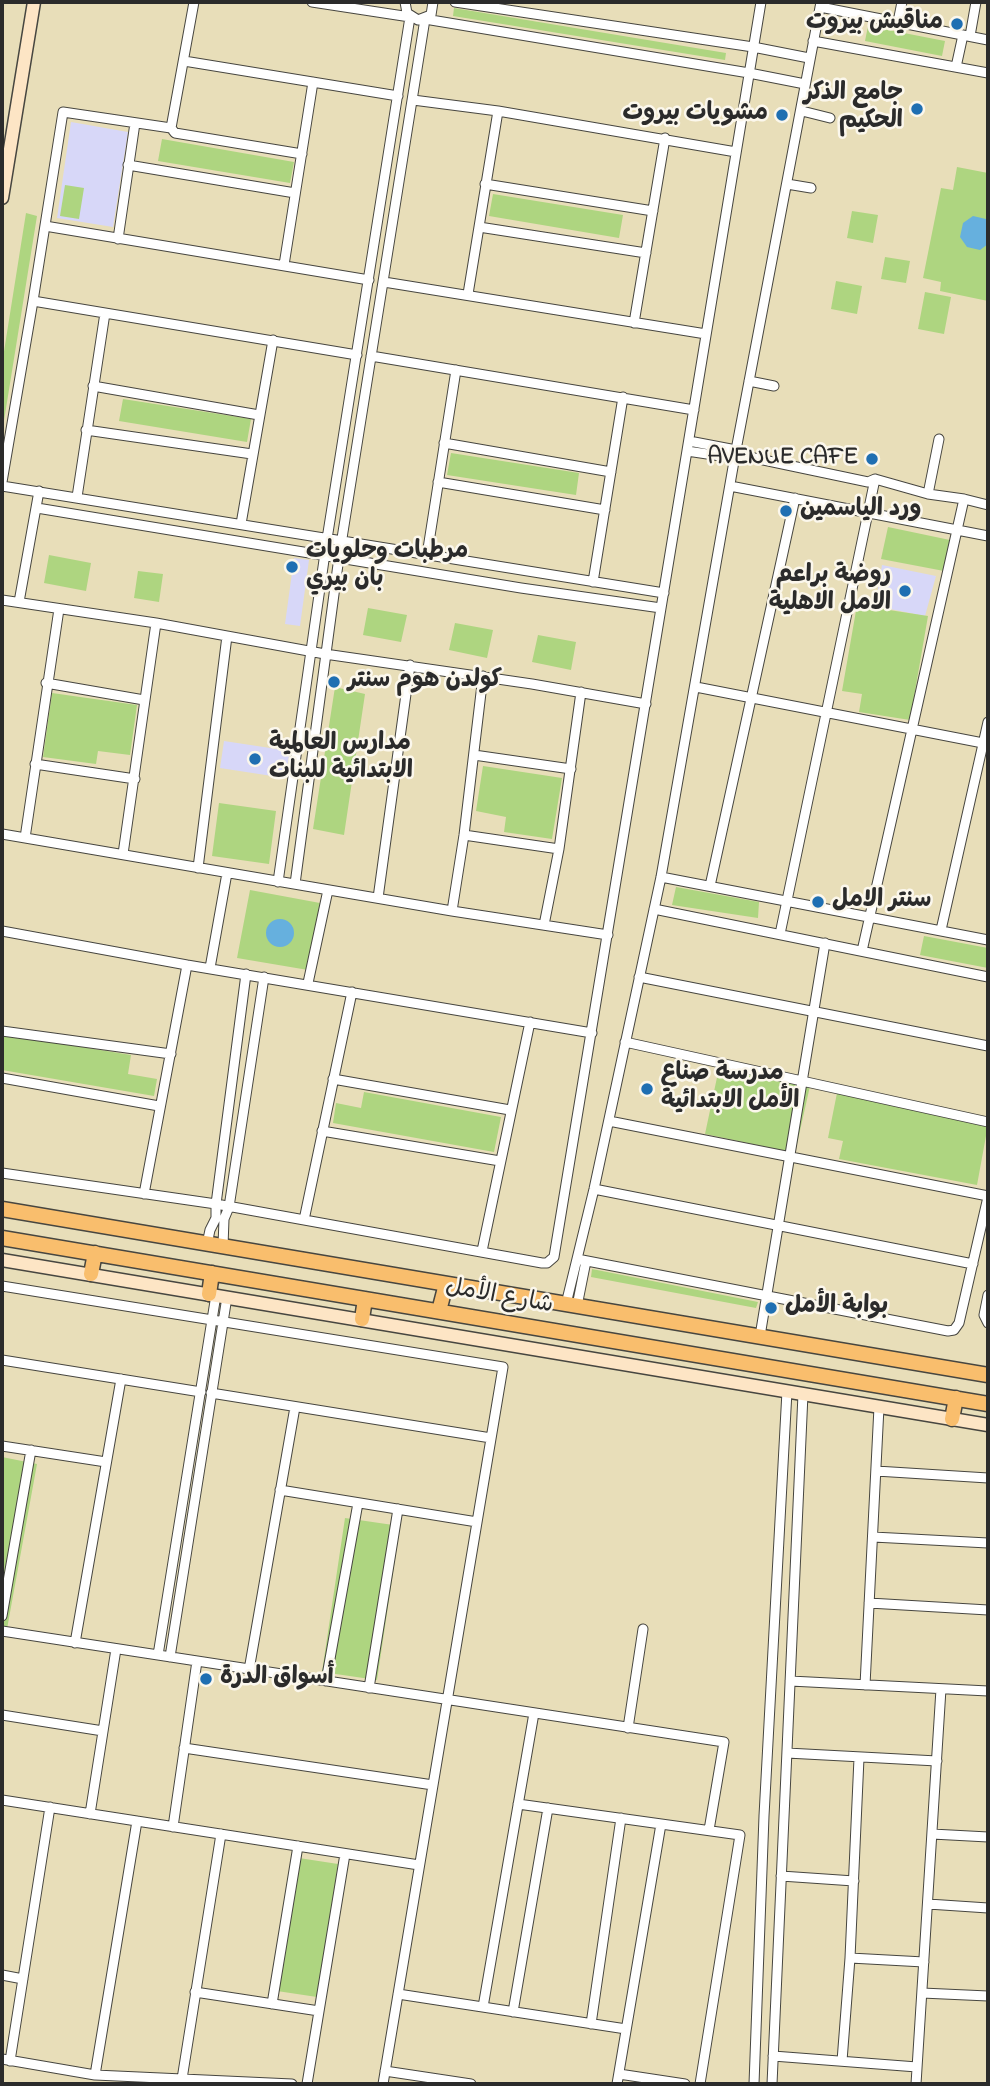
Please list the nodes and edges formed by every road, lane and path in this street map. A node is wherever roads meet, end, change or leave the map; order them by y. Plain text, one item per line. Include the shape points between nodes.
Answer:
1 (34, 2) edge
2 (194, 2) edge
3 (312, 2) edge
4 (405, 2) edge
5 (433, 2) edge
6 (455, 2) edge
7 (761, 2) edge
8 (902, 2) edge
9 (976, 2) edge
10 (821, 4) edge
11 (410, 17) junction
12 (425, 19) junction
13 (898, 22) junction
14 (966, 36) junction
15 (988, 40) edge
16 (813, 41) junction
17 (753, 47) junction
18 (809, 58) junction
19 (184, 61) junction
20 (956, 67) junction
21 (749, 73) junction
22 (988, 73) edge
23 (313, 82) junction
24 (805, 84) junction
25 (398, 96) junction
26 (413, 100) junction
27 (498, 111) junction
28 (802, 111) junction
29 (830, 118) dead end
30 (135, 124) junction
31 (171, 128) junction
32 (665, 138) junction
33 (736, 152) junction
34 (302, 154) junction
35 (128, 165) junction
36 (485, 184) junction
37 (787, 184) junction
38 (811, 188) dead end
39 (295, 193) junction
40 (2, 198) edge
41 (653, 211) junction
42 (45, 226) junction
43 (479, 227) junction
44 (118, 239) junction
45 (646, 253) junction
46 (284, 265) junction
47 (369, 280) junction
48 (384, 282) junction
49 (468, 294) junction
50 (33, 301) junction
51 (105, 313) junction
52 (634, 323) junction
53 (706, 334) junction
54 (272, 340) junction
55 (357, 355) junction
56 (371, 356) junction
57 (456, 370) junction
58 (749, 382) junction
59 (93, 386) junction
60 (774, 386) dead end
61 (623, 397) junction
62 (694, 410) junction
63 (259, 415) junction
64 (86, 430) junction
65 (939, 439) dead end
66 (444, 443) junction
67 (688, 446) junction
68 (252, 454) junction
69 (735, 454) junction
70 (611, 472) junction
71 (875, 479) junction
72 (438, 482) junction
73 (2, 484) edge
74 (730, 486) junction
75 (39, 491) junction
76 (928, 494) junction
77 (76, 497) junction
78 (795, 498) junction
79 (964, 499) junction
80 (988, 505) edge
81 (37, 508) junction
82 (605, 510) junction
83 (868, 513) junction
84 (241, 524) junction
85 (957, 529) junction
86 (988, 536) edge
87 (327, 538) junction
88 (341, 541) junction
89 (325, 555) junction
90 (427, 555) junction
91 (339, 557) junction
92 (593, 582) junction
93 (664, 593) junction
94 (2, 600) edge
95 (19, 602) junction
96 (661, 608) junction
97 (58, 609) junction
98 (156, 624) junction
99 (227, 636) junction
100 (311, 650) junction
101 (325, 653) junction
102 (410, 665) junction
103 (483, 676) junction
104 (46, 682) junction
105 (696, 687) junction
106 (580, 692) junction
107 (751, 698) junction
108 (144, 700) junction
109 (646, 704) junction
110 (826, 713) junction
111 (988, 722) edge
112 (912, 729) junction
113 (986, 744) edge
114 (474, 755) junction
115 (35, 764) junction
116 (571, 769) junction
117 (135, 779) junction
118 (2, 834) edge
119 (464, 835) junction
120 (24, 838) junction
121 (559, 849) junction
122 (124, 854) junction
123 (198, 868) junction
124 (228, 873) junction
125 (662, 877) junction
126 (278, 882) junction
127 (295, 884) junction
128 (710, 886) junction
129 (328, 890) junction
130 (378, 898) junction
131 (787, 901) junction
132 (654, 909) junction
133 (452, 911) junction
134 (870, 917) junction
135 (544, 925) junction
136 (942, 930) junction
137 (2, 934) edge
138 (780, 934) junction
139 (608, 935) junction
140 (988, 940) edge
141 (825, 943) junction
142 (862, 951) junction
143 (187, 965) junction
144 (210, 968) junction
145 (246, 974) junction
146 (639, 977) junction
147 (988, 977) edge
148 (264, 978) junction
149 (308, 984) junction
150 (352, 992) junction
151 (814, 1012) junction
152 (530, 1022) junction
153 (2, 1031) edge
154 (592, 1032) junction
155 (625, 1041) junction
156 (988, 1046) edge
157 (170, 1054) junction
158 (2, 1078) edge
159 (333, 1079) junction
160 (802, 1081) junction
161 (159, 1106) junction
162 (510, 1110) junction
163 (609, 1121) junction
164 (988, 1122) edge
165 (322, 1131) junction
166 (790, 1157) junction
167 (500, 1161) junction
168 (2, 1173) edge
169 (594, 1189) junction
170 (144, 1194) junction
171 (988, 1197) edge
172 (216, 1204) junction
173 (229, 1207) junction
174 (2, 1209) edge
175 (304, 1220) junction
176 (778, 1224) junction
177 (209, 1237) junction
178 (2, 1238) edge
179 (224, 1239) junction
180 (482, 1251) junction
181 (95, 1253) junction
182 (2, 1260) edge
183 (581, 1260) junction
184 (973, 1264) junction
185 (212, 1273) junction
186 (90, 1274) junction
187 (446, 1284) junction
188 (2, 1286) edge
189 (217, 1295) junction
190 (766, 1295) junction
191 (988, 1295) edge
192 (365, 1299) junction
193 (571, 1305) junction
194 (439, 1311) junction
195 (362, 1319) junction
196 (212, 1320) junction
197 (223, 1322) junction
198 (988, 1324) edge
199 (760, 1336) junction
200 (2, 1360) edge
201 (988, 1375) edge
202 (121, 1379) junction
203 (787, 1391) junction
204 (201, 1392) junction
205 (211, 1393) junction
206 (803, 1394) junction
207 (956, 1398) junction
208 (988, 1404) edge
209 (295, 1407) junction
210 (879, 1407) junction
211 (952, 1419) junction
212 (988, 1425) edge
213 (491, 1438) junction
214 (2, 1446) edge
215 (31, 1450) junction
216 (106, 1462) junction
217 (876, 1471) junction
218 (988, 1478) edge
219 (280, 1490) junction
220 (358, 1503) junction
221 (398, 1509) junction
222 (477, 1522) junction
223 (873, 1537) junction
224 (988, 1543) edge
225 (869, 1603) junction
226 (988, 1610) edge
227 (2, 1616) edge
228 (643, 1629) dead end
229 (2, 1632) edge
230 (75, 1643) junction
231 (116, 1649) junction
232 (158, 1656) junction
233 (170, 1657) junction
234 (197, 1661) junction
235 (249, 1670) junction
236 (326, 1681) junction
237 (790, 1681) junction
238 (865, 1685) junction
239 (369, 1688) junction
240 (941, 1689) junction
241 (988, 1691) edge
242 (447, 1700) junction
243 (534, 1713) junction
244 (2, 1715) edge
245 (628, 1727) junction
246 (103, 1731) junction
247 (184, 1748) junction
248 (787, 1753) junction
249 (859, 1759) junction
250 (937, 1761) junction
251 (433, 1785) junction
252 (765, 1799) junction
253 (2, 1800) edge
254 (785, 1800) junction
255 (518, 1804) junction
256 (50, 1807) junction
257 (548, 1808) junction
258 (90, 1814) junction
259 (621, 1818) junction
260 (137, 1821) junction
261 (661, 1824) junction
262 (173, 1827) junction
263 (709, 1830) junction
264 (221, 1834) junction
265 (932, 1834) junction
266 (988, 1837) edge
267 (298, 1846) junction
268 (345, 1854) junction
269 (419, 1865) junction
270 (782, 1876) junction
271 (854, 1881) junction
272 (928, 1904) junction
273 (988, 1908) edge
274 (850, 1958) junction
275 (924, 1962) junction
276 (2, 1975) edge
277 (23, 1979) junction
278 (195, 1992) junction
279 (922, 1993) junction
280 (398, 1994) junction
281 (988, 1996) edge
282 (272, 2004) junction
283 (483, 2007) junction
284 (319, 2011) junction
285 (513, 2012) junction
286 (591, 2024) junction
287 (626, 2029) junction
288 (773, 2056) junction
289 (6, 2060) edge
290 (842, 2061) junction
291 (917, 2067) junction
292 (385, 2071) junction
293 (95, 2075) junction
294 (182, 2079) junction
295 (618, 2079) edge
296 (292, 2084) edge
297 (307, 2084) edge
298 (383, 2084) edge
299 (471, 2084) edge
300 (685, 2084) edge
301 (700, 2084) edge
302 (754, 2084) edge
303 (772, 2084) edge
304 (916, 2084) edge

1 - 40 street
2 - 19 street
3 - 11 street
4 - 11 street
5 - 12 street via 433,11
6 - 17 street
7 - 17 street
8 - 13 street
9 - 14 street
10 - 13 street
10 - 16 street
11 - 12 street
11 - 25 street
12 - 21 street
12 - 26 street
13 - 14 street
14 - 15 street
14 - 20 street
16 - 18 street
16 - 20 street
17 - 18 street
17 - 21 street
18 - 24 street
19 - 23 street
19 - 31 street
20 - 22 street
21 - 24 street
21 - 33 street
23 - 25 street
23 - 34 street
24 - 28 street
25 - 47 street
26 - 27 street
26 - 48 street
27 - 32 street
27 - 36 street
28 - 29 street
28 - 37 street
30 - 31 street
30 - 35 street
30 - 42 street via 63,112
31 - 34 street via 175,133
32 - 33 street
32 - 41 street
33 - 53 street
34 - 39 street
35 - 39 street
35 - 44 street
36 - 41 street
36 - 43 street
37 - 38 street
37 - 58 street
39 - 46 street
41 - 45 street
42 - 44 street
42 - 50 street
43 - 45 street
43 - 49 street
44 - 46 street
45 - 52 street
46 - 47 street
47 - 55 street
48 - 49 street
48 - 56 street
49 - 52 street
50 - 51 street
50 - 73 street
51 - 54 street
51 - 59 street
52 - 53 street
53 - 62 street
54 - 55 street
54 - 63 street
55 - 87 street
56 - 57 street
56 - 88 street
57 - 61 street
57 - 66 street
58 - 60 street
58 - 69 street
59 - 63 street
59 - 64 street
61 - 62 street
61 - 70 street
62 - 67 street
63 - 68 street
64 - 68 street
64 - 77 street
65 - 76 street
66 - 70 street
66 - 72 street
67 - 69 street
67 - 93 street
68 - 84 street
69 - 71 street via 868,482
69 - 74 street
70 - 82 street
71 - 76 street
71 - 83 street
72 - 82 street
72 - 90 street
73 - 75 street
74 - 78 street
74 - 105 street
75 - 77 street
75 - 81 street
76 - 79 street
77 - 84 street
78 - 83 street
78 - 107 street
79 - 80 street
79 - 85 street
81 - 89 street
81 - 95 street
82 - 92 street
83 - 85 street
83 - 110 street
84 - 87 street
85 - 86 street
85 - 112 street
87 - 88 street
87 - 89 street
88 - 90 street
88 - 91 street
89 - 91 street
89 - 100 street
90 - 92 street
91 - 96 street
91 - 101 street
92 - 93 street
93 - 96 street
94 - 95 street
95 - 97 street
96 - 109 street
97 - 98 street
97 - 104 street
98 - 99 street
98 - 108 street
99 - 100 street
99 - 123 street
100 - 101 street
100 - 126 street
101 - 102 street
101 - 127 street
102 - 103 street
102 - 130 street
103 - 106 street
103 - 114 street
104 - 108 street
104 - 115 street
105 - 107 street
105 - 125 street
106 - 109 street
106 - 116 street
107 - 110 street
107 - 128 street
108 - 117 street
109 - 139 street
110 - 112 street
110 - 131 street
111 - 113 street
112 - 113 street
112 - 134 street
113 - 136 street
114 - 116 street
114 - 119 street
115 - 117 street
115 - 120 street
116 - 121 street
117 - 122 street
118 - 120 street
119 - 121 street
119 - 133 street
120 - 122 street
121 - 135 street
122 - 123 street
123 - 124 street
124 - 126 street
124 - 144 street
125 - 128 street
125 - 132 street
126 - 127 street
127 - 129 street
128 - 131 street
129 - 130 street
129 - 149 street
130 - 133 street
131 - 134 street
131 - 138 street
132 - 138 street
132 - 146 street
133 - 135 street
134 - 136 street
134 - 142 street
135 - 139 street
136 - 140 street
137 - 143 street
138 - 141 street
139 - 154 street
141 - 142 street
141 - 151 street
142 - 147 street
143 - 144 street
143 - 157 street
144 - 145 street
145 - 148 street
145 - 172 street
146 - 151 street
146 - 155 street
148 - 149 street
148 - 173 street
149 - 150 street
150 - 152 street
150 - 159 street
151 - 156 street
151 - 160 street
152 - 154 street
152 - 162 street
153 - 157 street
154 - 180 street via 554,1257 542,1263
155 - 160 street
155 - 163 street
157 - 161 street
158 - 161 street
159 - 162 street
159 - 165 street
160 - 164 street
160 - 166 street
161 - 170 street
162 - 167 street
163 - 166 street
163 - 169 street
165 - 167 street
165 - 175 street
166 - 171 street
166 - 176 street
167 - 180 street
168 - 170 street
169 - 176 street
169 - 183 street
170 - 172 street
171 - 184 street
172 - 173 street
172 - 177 street
173 - 175 street
173 - 179 street
174 - 177 main road, شارع الأمل
175 - 180 street
176 - 184 street
176 - 190 street
177 - 179 main road, شارع الأمل
178 - 181 main road, شارع الأمل
179 - 187 main road, شارع الأمل
181 - 185 main road, شارع الأمل
181 - 186 main road
182 - 186 street
183 - 190 street
183 - 193 street
184 - 190 street via 959,1323 948,1331
185 - 189 main road
185 - 192 main road, شارع الأمل
186 - 189 street
187 - 193 main road, شارع الأمل
187 - 194 main road
188 - 196 street
189 - 195 street
189 - 196 street
189 - 197 street
190 - 199 street
191 - 198 street via 984,1315
192 - 194 main road, شارع الأمل
192 - 195 main road
193 - 199 main road, شارع الأمل
194 - 207 main road, شارع الأمل
195 - 203 street
196 - 197 street
196 - 204 street
197 - 205 street
197 - 213 street via 503,1367
199 - 201 main road, شارع الأمل
200 - 202 street
202 - 204 street
202 - 216 street
203 - 206 street
203 - 252 street
204 - 232 street
205 - 209 street
205 - 233 street
206 - 210 street
206 - 237 street
207 - 208 main road, شارع الأمل
207 - 211 main road
209 - 213 street
209 - 219 street
210 - 211 street
210 - 217 street
211 - 212 street
213 - 222 street
214 - 215 street
215 - 216 street
215 - 227 street
216 - 230 street
217 - 218 street
217 - 223 street
219 - 220 street
219 - 235 street
220 - 221 street
220 - 236 street
221 - 222 street
221 - 239 street
222 - 242 street
223 - 224 street
223 - 225 street
225 - 226 street
225 - 238 street
228 - 245 street
229 - 230 street
230 - 231 street
231 - 232 street
231 - 246 street
232 - 233 street
233 - 234 street
234 - 235 street
234 - 247 street
235 - 236 street
236 - 239 street
237 - 238 street
237 - 248 street
238 - 240 street
239 - 242 street
240 - 241 street
240 - 250 street
242 - 243 street
242 - 251 street
243 - 245 street
243 - 255 street
244 - 246 street
245 - 263 street via 724,1742
246 - 258 street
247 - 251 street
247 - 262 street
248 - 249 street
248 - 254 street
249 - 250 street
249 - 271 street
250 - 265 street
251 - 269 street
252 - 254 street
252 - 302 street
253 - 256 street
254 - 270 street
255 - 257 street
255 - 283 street
256 - 258 street
256 - 277 street
257 - 259 street
257 - 285 street
258 - 260 street
259 - 261 street
259 - 286 street
260 - 262 street
260 - 293 street
261 - 263 street
261 - 287 street
262 - 264 street
263 - 301 street via 740,1835
264 - 267 street
264 - 278 street
265 - 266 street
265 - 272 street
267 - 268 street
267 - 282 street
268 - 269 street
268 - 284 street
269 - 280 street
270 - 271 street
270 - 288 street
271 - 274 street
272 - 273 street
272 - 275 street
274 - 275 street
274 - 290 street
275 - 279 street
276 - 277 street
277 - 289 street
278 - 282 street
278 - 294 street
279 - 281 street
279 - 291 street
280 - 283 street
280 - 292 street
282 - 284 street
283 - 285 street
284 - 297 street
285 - 286 street
286 - 287 street
287 - 295 street
288 - 290 street
288 - 303 street
289 - 293 street
290 - 291 street
291 - 304 street
292 - 298 street
292 - 299 street
293 - 294 street
294 - 296 street
295 - 300 street

